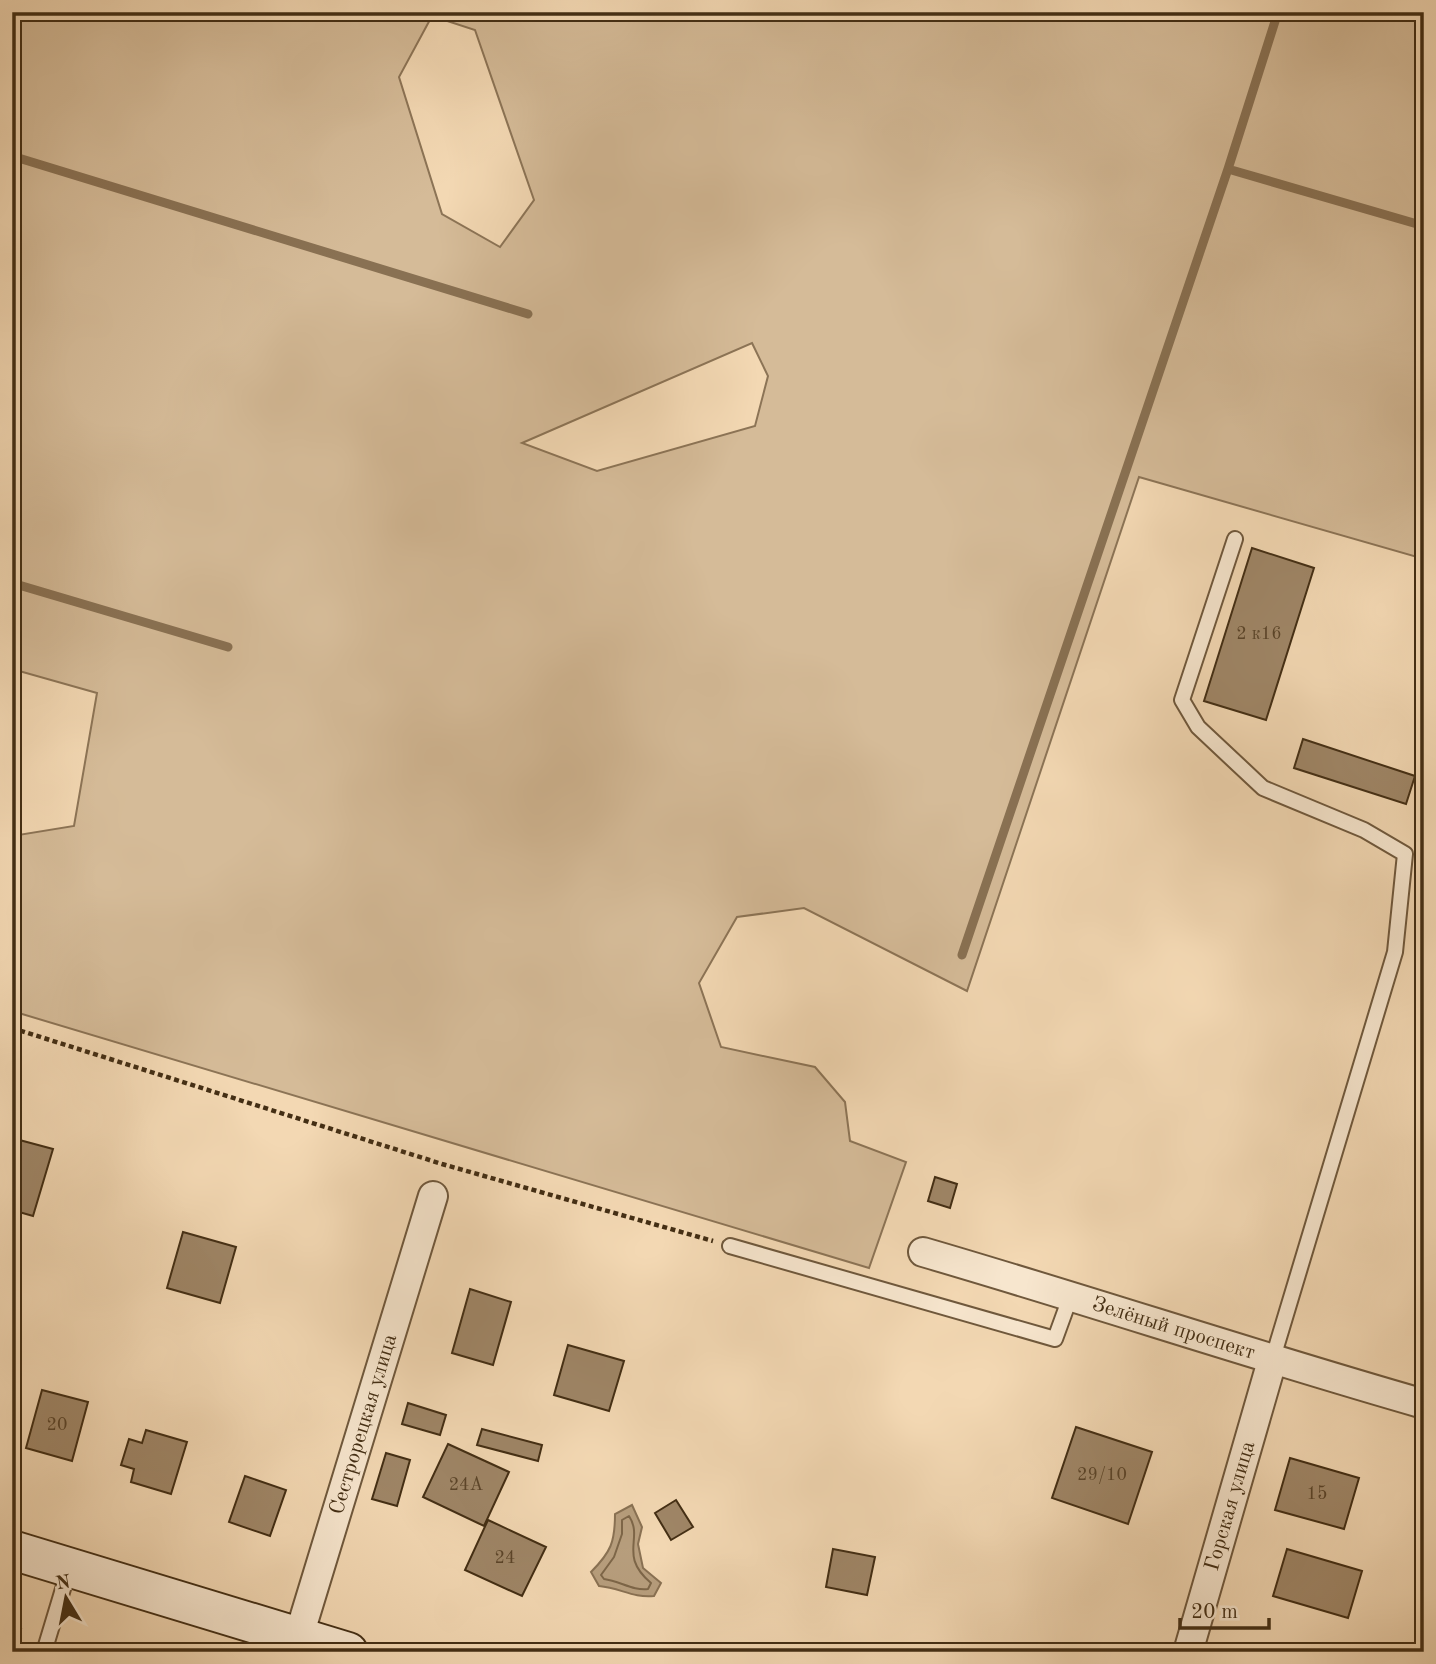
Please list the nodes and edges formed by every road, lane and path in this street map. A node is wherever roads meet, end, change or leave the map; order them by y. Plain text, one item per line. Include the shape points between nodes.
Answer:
1 (1235, 539) dead end
2 (12, 1028) edge
3 (433, 1196) dead end
4 (730, 1246) joint
5 (923, 1252) dead end
6 (1071, 1295) junction
7 (1272, 1361) junction
8 (1424, 1404) edge
9 (12, 1550) edge
10 (70, 1567) junction
11 (296, 1644) edge
12 (44, 1652) edge
13 (348, 1652) edge
14 (1188, 1652) edge

1 - 7 lane via 1182,700 1198,727 1264,788 1364,830 1405,854 1395,952
2 - 4 path via 442,1164
3 - 11 street, Сестрорецкая улица
4 - 6 lane via 1055,1339
5 - 6 street, Зелёный проспект
6 - 7 street, Зелёный проспект
7 - 8 street, Зелёный проспект
7 - 14 street, Горская улица
9 - 10 street
10 - 11 street
10 - 12 lane
11 - 13 street

